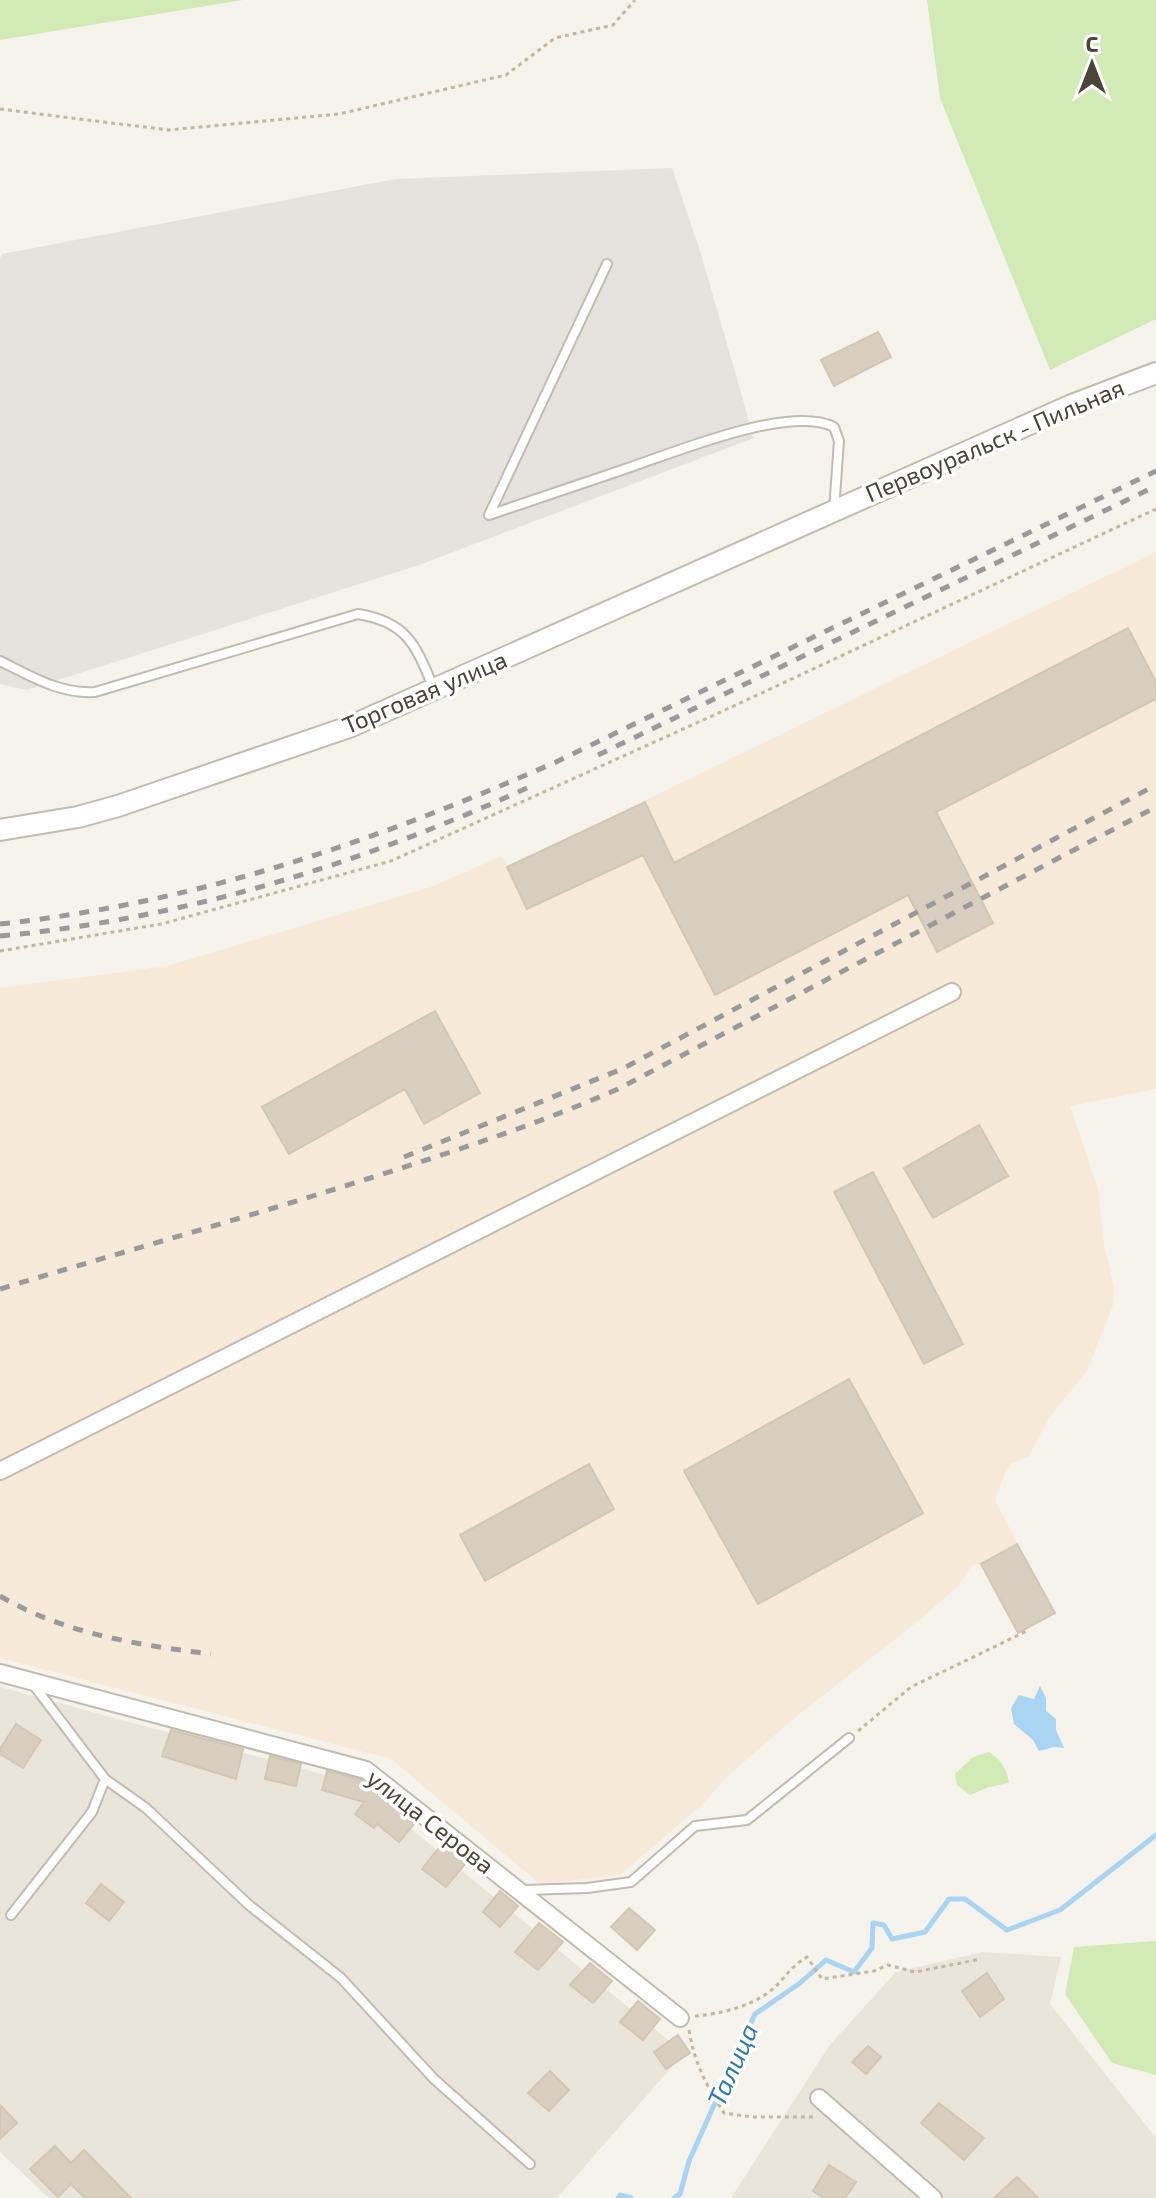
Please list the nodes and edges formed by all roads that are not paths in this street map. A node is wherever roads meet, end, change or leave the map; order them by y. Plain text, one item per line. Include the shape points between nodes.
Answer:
1 (607, 264) dead end
2 (1156, 373) edge
3 (834, 511) junction
4 (0, 661) edge
5 (435, 690) junction
6 (0, 830) edge
7 (952, 992) dead end
8 (0, 1471) edge
9 (0, 1673) edge
10 (29, 1679) junction
11 (849, 1738) road end
12 (105, 1779) junction
13 (519, 1891) junction
14 (11, 1915) dead end
15 (680, 2018) road end
16 (819, 2098) dead end
17 (530, 2164) dead end
18 (933, 2198) edge

1 - 3 lane via 489,515 729,434 798,421 823,421 834,427 839,441
2 - 3 street, Первоуральск - Пильная
3 - 5 street, Торговая улица
4 - 5 lane via 59,688 95,692 358,614 391,623 405,633
5 - 6 street, Торговая улица via 336,732 162,792 78,817
7 - 8 street
9 - 10 street, улица Серова
10 - 12 lane
10 - 13 street, улица Серова via 366,1770
11 - 13 lane via 747,1820 695,1826 631,1882
12 - 14 lane via 92,1812
12 - 17 lane via 146,1808 249,1905 341,1978 434,2079
13 - 15 street, улица Серова
16 - 18 street

